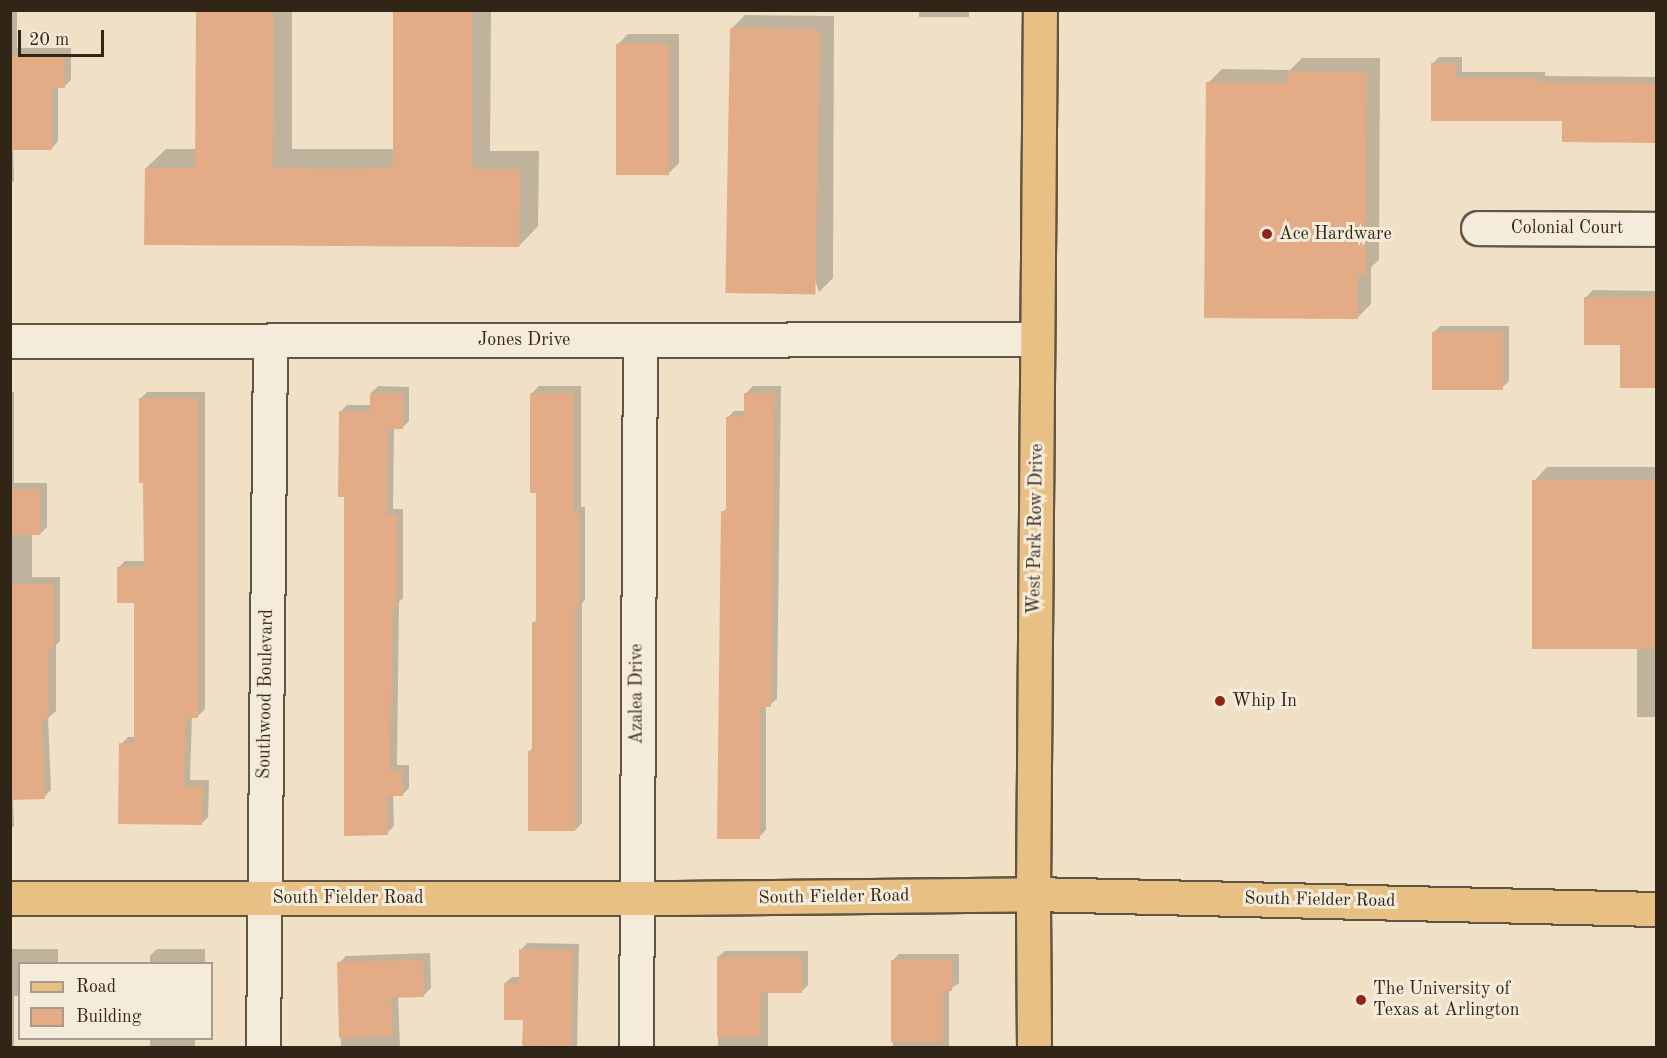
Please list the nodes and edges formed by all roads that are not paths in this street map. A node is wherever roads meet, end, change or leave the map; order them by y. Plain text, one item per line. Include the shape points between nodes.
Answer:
1 (1040, 10) edge
2 (1478, 228) dead end
3 (1656, 228) edge
4 (1037, 339) junction
5 (640, 340) junction
6 (10, 341) edge
7 (270, 341) junction
8 (1033, 894) junction
9 (10, 898) edge
10 (264, 898) junction
11 (636, 898) junction
12 (1656, 909) edge
13 (263, 1047) edge
14 (636, 1047) edge
15 (1034, 1047) edge

1 - 4 main road, West Park Row Drive
2 - 3 street, Colonial Court
4 - 5 street, Jones Drive
4 - 8 main road, West Park Row Drive
5 - 7 street, Jones Drive
5 - 11 street, Azalea Drive
6 - 7 street, Jones Drive
7 - 10 street, Southwood Boulevard
8 - 11 main road, South Fielder Road
8 - 12 main road, South Fielder Road
8 - 15 main road, West Park Row Drive
9 - 10 main road, South Fielder Road
10 - 11 main road, South Fielder Road
10 - 13 street, Southwood Boulevard
11 - 14 street, Azalea Drive

